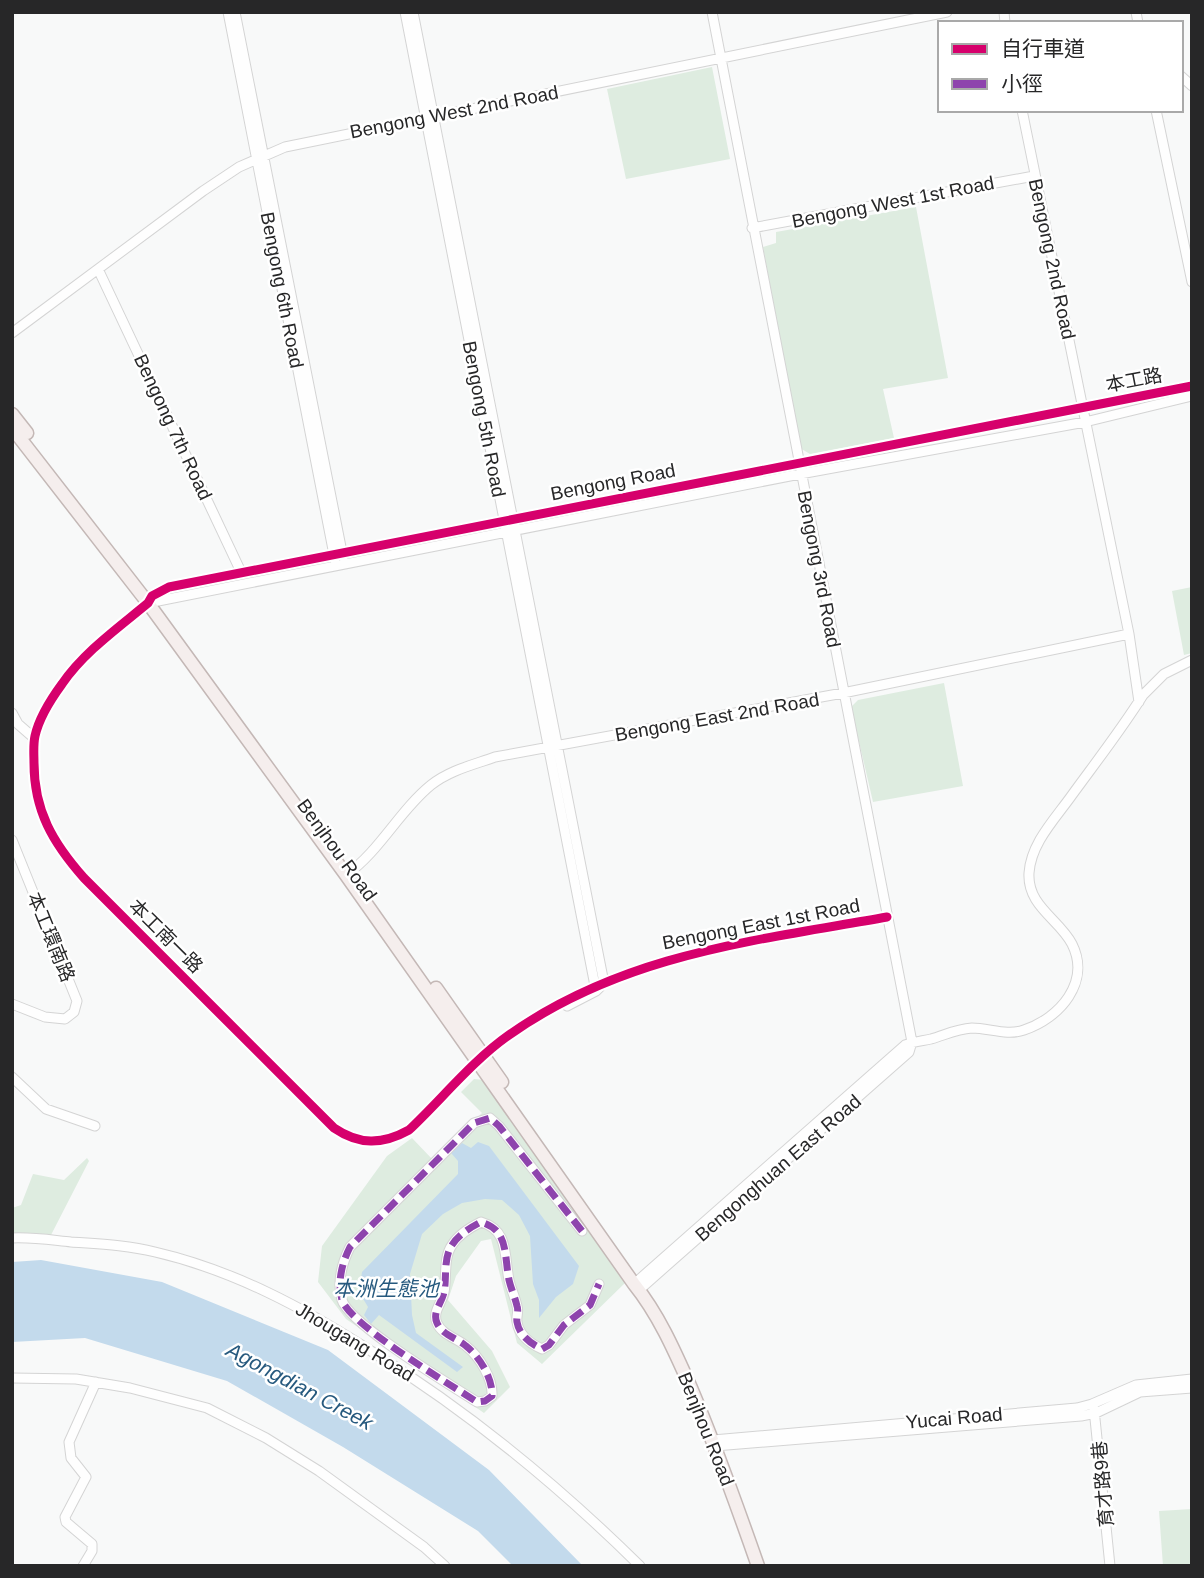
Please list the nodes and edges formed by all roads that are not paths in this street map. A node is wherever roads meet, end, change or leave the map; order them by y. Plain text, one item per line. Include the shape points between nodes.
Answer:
1 (228, 12) edge
2 (235, 12) edge
3 (405, 12) edge
4 (413, 12) edge
5 (712, 12) edge
6 (947, 12) edge
7 (721, 57) junction
8 (1022, 112) edge
9 (1156, 112) edge
10 (429, 117) junction
11 (260, 158) junction
12 (1034, 176) junction
13 (752, 228) junction
14 (98, 269) junction
15 (1192, 282) edge
16 (12, 333) edge
17 (1192, 386) edge
18 (1192, 396) edge
19 (1083, 408) junction
20 (12, 414) edge
21 (1085, 422) junction
22 (12, 428) edge
23 (798, 463) junction
24 (800, 474) junction
25 (508, 521) junction
26 (511, 532) junction
27 (339, 554) junction
28 (341, 566) junction
29 (242, 572) junction
30 (244, 585) junction
31 (152, 600) junction
32 (1129, 634) junction
33 (1192, 660) edge
34 (844, 694) junction
35 (1139, 702) junction
36 (12, 713) edge
37 (34, 738) junction
38 (553, 747) junction
39 (12, 840) edge
40 (349, 873) junction
41 (887, 917) junction
42 (598, 986) junction
43 (12, 1004) edge
44 (912, 1042) junction
45 (483, 1058) junction
46 (12, 1077) edge
47 (94, 1126) dead end
48 (582, 1231) dead end
49 (12, 1238) edge
50 (599, 1284) dead end
51 (640, 1287) junction
52 (12, 1378) edge
53 (1192, 1380) edge
54 (96, 1382) junction
55 (1192, 1388) edge
56 (1094, 1408) junction
57 (714, 1443) junction
58 (83, 1566) edge
59 (445, 1566) edge
60 (640, 1566) edge
61 (758, 1566) edge
62 (1110, 1566) edge

1 - 11 street, Bengong 6th Road
2 - 11 street, Bengong 6th Road
3 - 10 street, Bengong 5th Road
4 - 10 street, Bengong 5th Road
5 - 7 street, Bengong 3rd Road
6 - 7 street, Bengong West 2nd Road
7 - 10 street, Bengong West 2nd Road
7 - 13 street, Bengong 3rd Road
8 - 12 street, Bengong 2nd Road
9 - 15 street
10 - 11 street, Bengong West 2nd Road via 285,147
10 - 25 street, Bengong 5th Road
11 - 14 street, Bengong West 2nd Road via 203,191
11 - 27 street, Bengong 6th Road
12 - 13 street, Bengong West 1st Road
12 - 19 street, Bengong 2nd Road
13 - 23 street, Bengong 3rd Road
14 - 16 street, Bengong West 2nd Road
14 - 29 street, Bengong 7th Road
17 - 19 street, 本工路
18 - 21 street, 本工路
19 - 21 street, Bengong 2nd Road
19 - 23 street, Bengong Road
20 - 31 main road, Benjhou Road
21 - 24 street, Bengong Road
21 - 32 street
22 - 31 main road, Benjhou Road
23 - 24 street, Bengong 3rd Road
23 - 25 street, Bengong Road
24 - 26 street, Bengong Road
24 - 34 street, Bengong 3rd Road
25 - 26 street, Bengong 5th Road
25 - 27 street, Bengong Road
26 - 28 street, Bengong Road
26 - 38 street, Bengong 5th Road
27 - 28 street, Bengong 6th Road
27 - 29 street, Bengong Road
28 - 30 street, Bengong Road
29 - 30 street, Bengong 7th Road
29 - 31 street, Bengong Road via 169,587
30 - 31 street, Bengong Road
31 - 37 street, 本工南一路 via 92,651 63,683
31 - 40 main road, Benjhou Road
32 - 34 street, Bengong East 2nd Road
32 - 35 street
33 - 35 street via 1164,674
34 - 38 street, Bengong East 2nd Road
34 - 41 street, Bengong 3rd Road
35 - 44 street via 1037,844 1032,858 1031,891 1073,946 1076,980 1069,999 1058,1011 1023,1031 972,1028
36 - 37 street
37 - 45 street, 本工南一路 via 34,782 43,819 61,853 334,1128 366,1142 394,1138 409,1130
38 - 40 street, Bengong East 2nd Road via 495,757 451,772 430,787
38 - 42 street, Bengong 5th Road
39 - 43 street, 本工環南路 via 77,1001 74,1012 65,1019 45,1017
40 - 45 main road, Benjhou Road
41 - 42 street, Bengong East 1st Road via 712,948
41 - 44 street, Bengong 3rd Road
42 - 45 street, Bengong East 1st Road
44 - 51 street, Bengonghuan East Road via 909,1052
45 - 51 main road, Benjhou Road
46 - 47 street via 46,1108
48 - 50 street via 499,1126 490,1118 480,1120 350,1247 343,1263 342,1301 350,1313 400,1352 477,1402 492,1396 492,1385 467,1346 444,1333 437,1322 452,1244 481,1222 498,1231 518,1307 517,1323 523,1336 541,1349 590,1305
49 - 60 street, Jhougang Road via 156,1252 265,1289 337,1329 479,1423
51 - 57 main road, Benjhou Road via 674,1348
52 - 54 street
53 - 56 street, Yucai Road via 1136,1385
54 - 58 street via 69,1442 71,1458 86,1477 65,1517 92,1544
54 - 59 street via 207,1408 266,1438 319,1471
55 - 56 street, Yucai Road via 1140,1392
56 - 57 street, Yucai Road
56 - 62 street, 育才路9巷
57 - 61 main road, Benjhou Road

